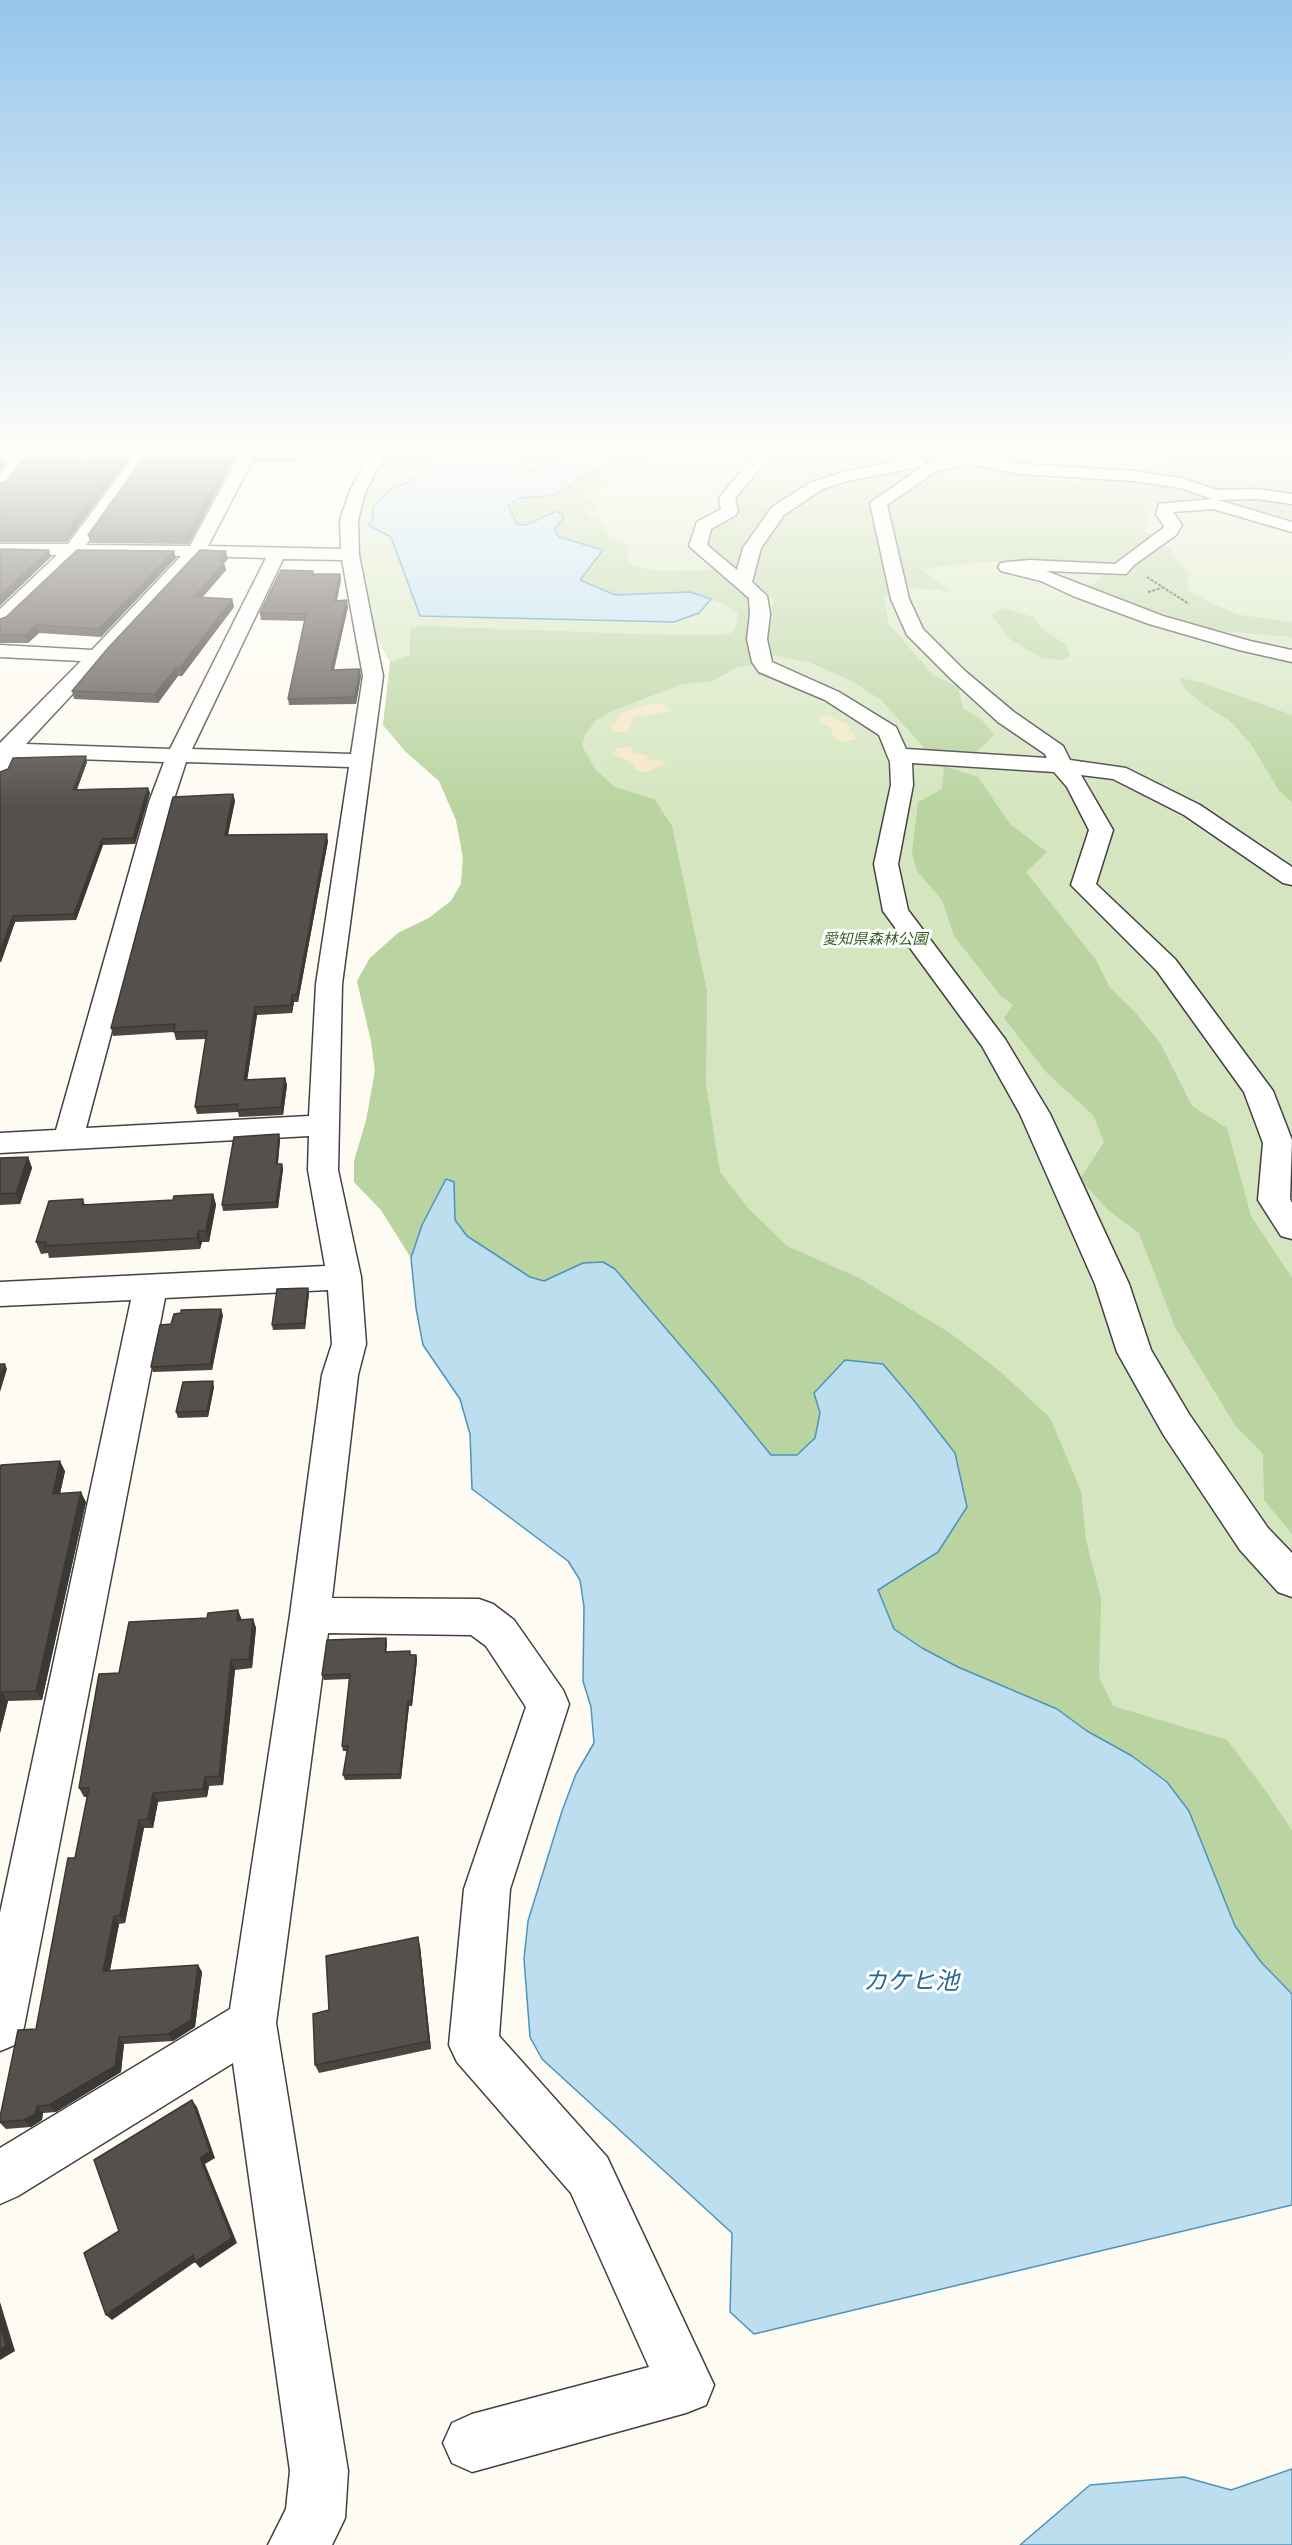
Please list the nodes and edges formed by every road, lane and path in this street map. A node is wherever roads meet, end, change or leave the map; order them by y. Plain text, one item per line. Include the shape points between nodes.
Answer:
1 (53, 569) edge
2 (178, 569) edge
3 (269, 569) edge
4 (353, 569) edge
5 (724, 569) edge
6 (747, 569) edge
7 (893, 569) edge
8 (1014, 569) edge
9 (1122, 569) edge
10 (1136, 569) edge
11 (743, 583) junction
12 (1080, 592) junction
13 (1191, 605) dead end
14 (0, 618) edge
15 (0, 651) edge
16 (97, 656) junction
17 (1292, 656) edge
18 (178, 755) junction
19 (898, 755) junction
20 (3, 756) edge
21 (362, 760) junction
22 (1061, 766) junction
23 (1292, 878) edge
24 (324, 1125) junction
25 (68, 1140) junction
26 (0, 1143) edge
27 (1292, 1228) edge
28 (344, 1277) junction
29 (151, 1286) junction
30 (0, 1294) edge
31 (1292, 1580) edge
32 (310, 1615) junction
33 (252, 2023) junction
34 (0, 2027) edge
35 (0, 2178) edge
36 (472, 2443) dead end
37 (298, 2545) edge

1 - 14 street
2 - 16 street
3 - 18 street
4 - 21 street via 373,676
5 - 11 street
6 - 11 street
7 - 22 street via 900,599 914,631 1006,717 1055,751
8 - 12 street via 1047,577
9 - 12 street via 1113,578
10 - 13 path
11 - 19 street via 758,596 757,639 766,668 858,711 888,732
12 - 17 street via 1156,620
15 - 16 street
16 - 20 street
18 - 20 street
18 - 21 street
18 - 25 street via 160,802
19 - 22 street
19 - 31 street via 902,785 886,864 896,911 995,1045 1035,1114 1112,1284 1134,1352 1176,1424 1254,1539
21 - 24 street via 329,984
22 - 23 street via 1118,774 1192,810
22 - 27 street via 1077,785 1101,830 1083,885 1166,965 1258,1091 1278,1143 1274,1200
24 - 25 street
24 - 28 street via 323,1170
25 - 26 street
28 - 29 street
28 - 32 street via 349,1344 340,1375
29 - 30 street
29 - 34 street
32 - 33 street
32 - 36 street via 479,1617 500,1633 548,1704 487,1889 474,2045 589,2175 686,2385
33 - 35 street
33 - 37 street via 320,2470 315,2518

